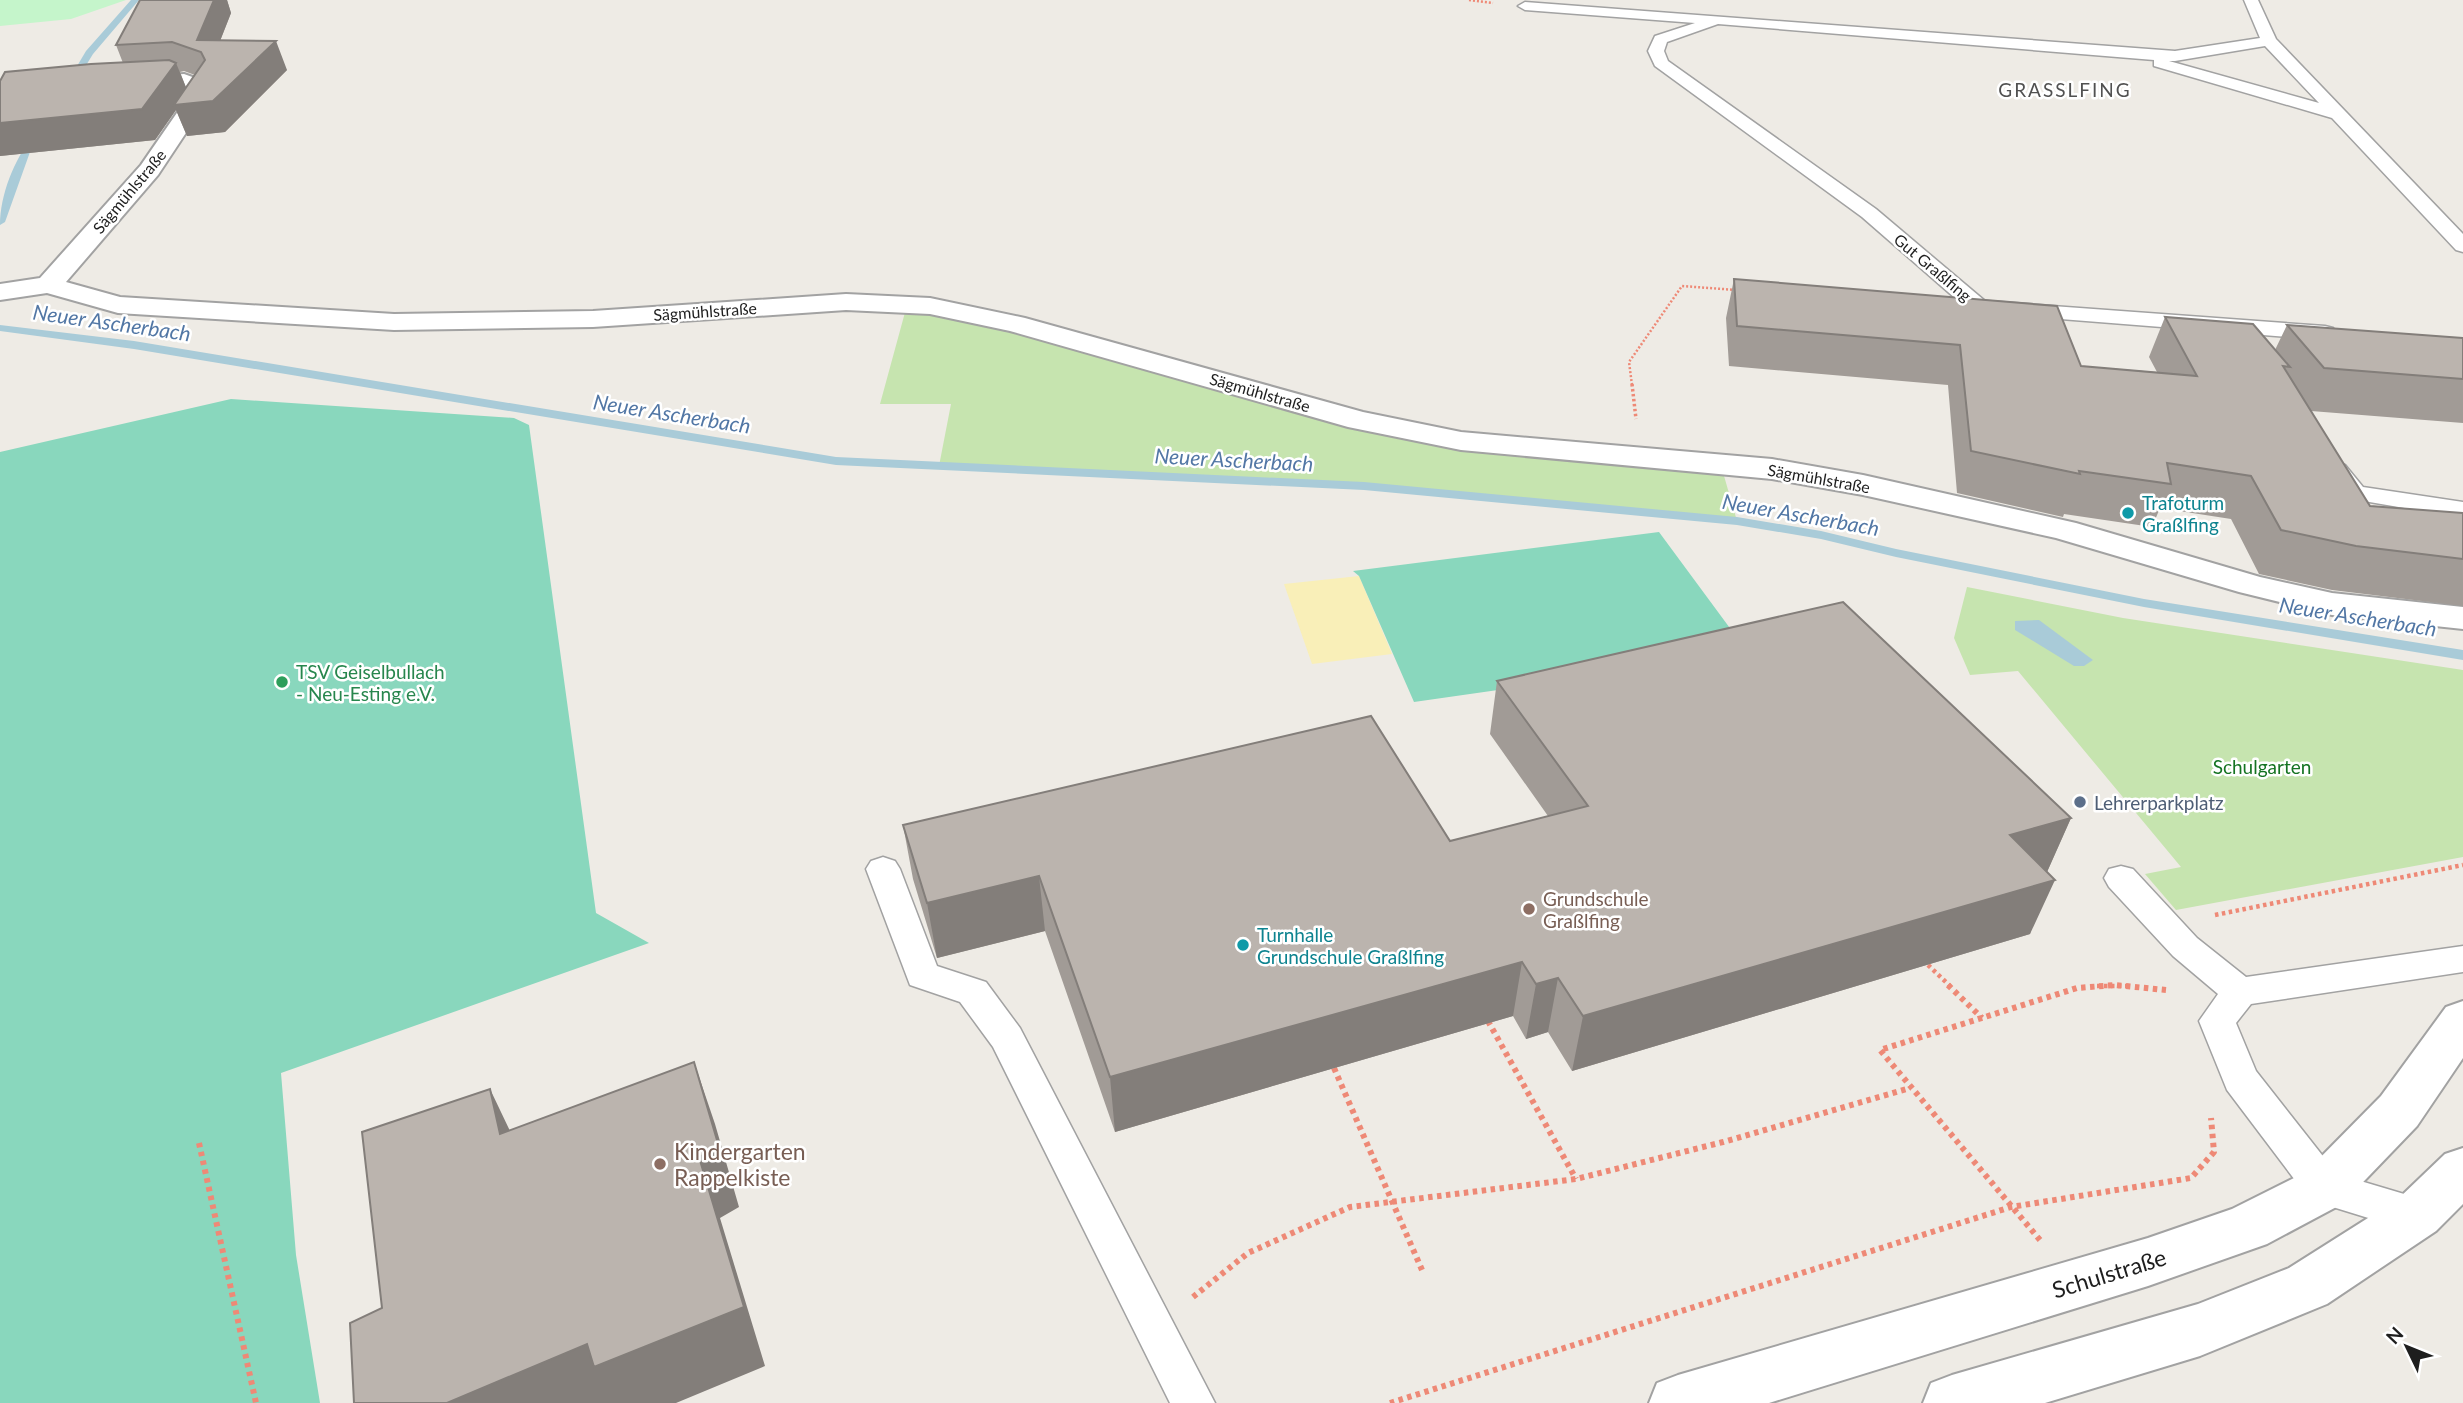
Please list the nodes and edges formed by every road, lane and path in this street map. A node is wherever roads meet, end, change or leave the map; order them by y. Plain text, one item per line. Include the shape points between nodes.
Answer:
1 (2250, 0) edge
2 (1525, 6) dead end
3 (1712, 22) junction
4 (2270, 41) junction
5 (2108, 51) junction
6 (108, 85) edge
7 (2339, 114) junction
8 (2463, 246) edge
9 (48, 285) junction
10 (9, 290) edge
11 (1742, 290) edge
12 (1939, 304) edge
13 (1979, 307) junction
14 (2220, 325) junction
15 (2351, 335) edge
16 (2235, 344) edge
17 (2322, 453) edge
18 (1642, 458) junction
19 (2463, 510) edge
20 (2463, 618) edge
21 (2463, 865) edge
22 (883, 869) dead end
23 (2121, 878) dead end
24 (2185, 947) junction
25 (2463, 959) edge
26 (1928, 965) dead end
27 (2167, 991) junction
28 (2240, 992) junction
29 (2172, 1003) dead end
30 (1485, 1016) dead end
31 (1982, 1018) junction
32 (2463, 1020) edge
33 (1334, 1068) dead end
34 (1910, 1088) junction
35 (2210, 1105) dead end
36 (199, 1143) dead end
37 (2463, 1170) edge
38 (1576, 1179) junction
39 (2324, 1188) junction
40 (1392, 1203) junction
41 (2011, 1207) junction
42 (2417, 1215) junction
43 (1422, 1270) dead end
44 (2077, 1282) junction
45 (1154, 1328) junction
46 (256, 1403) edge
47 (1193, 1403) edge
48 (1391, 1403) edge
49 (1678, 1403) edge
50 (1952, 1403) edge

1 - 4 lane
2 - 3 lane, Gut Graßlfing
3 - 5 lane, Gut Graßlfing
3 - 13 lane, Gut Graßlfing via 1660,39 1656,51 1661,63 1869,212
4 - 5 lane, Gut Graßlfing via 2175,56
4 - 7 lane
5 - 7 lane
6 - 9 street, Sägmühlstraße via 184,80 204,89 150,170
7 - 8 lane
9 - 10 street, Sägmühlstraße
9 - 18 street, Sägmühlstraße via 118,305 394,322 593,319 846,302 930,306 1015,324 1371,422 1461,441
11 - 18 path via 1682,286 1629,362
12 - 13 lane
13 - 14 lane, Gut Graßlfing
14 - 15 lane, Gut Graßlfing
14 - 16 lane
17 - 19 lane via 2355,493
18 - 20 street, Sägmühlstraße via 1720,462 1863,485 2064,530 2332,604
21 - 24 path via 2216,914
22 - 45 lane via 923,975 974,992 1007,1038
23 - 24 lane
24 - 27 path
24 - 28 lane
25 - 28 lane
26 - 31 path
27 - 29 path
27 - 31 path via 2115,985 2077,988
28 - 39 lane via 2217,1021 2240,1080
30 - 38 path
31 - 34 path via 1880,1050
32 - 39 street, Schulstraße via 2399,1111
33 - 40 path
34 - 38 path
34 - 41 path
35 - 41 path via 2214,1152 2191,1178
36 - 46 path
37 - 42 street
38 - 40 path
39 - 42 lane
39 - 44 street, Schulstraße via 2248,1227
40 - 43 path
40 - 45 path via 1350,1207 1248,1253
41 - 44 path
41 - 48 path
42 - 50 street via 2308,1286 2284,1296 2200,1329
44 - 49 street, Schulstraße
45 - 47 lane

